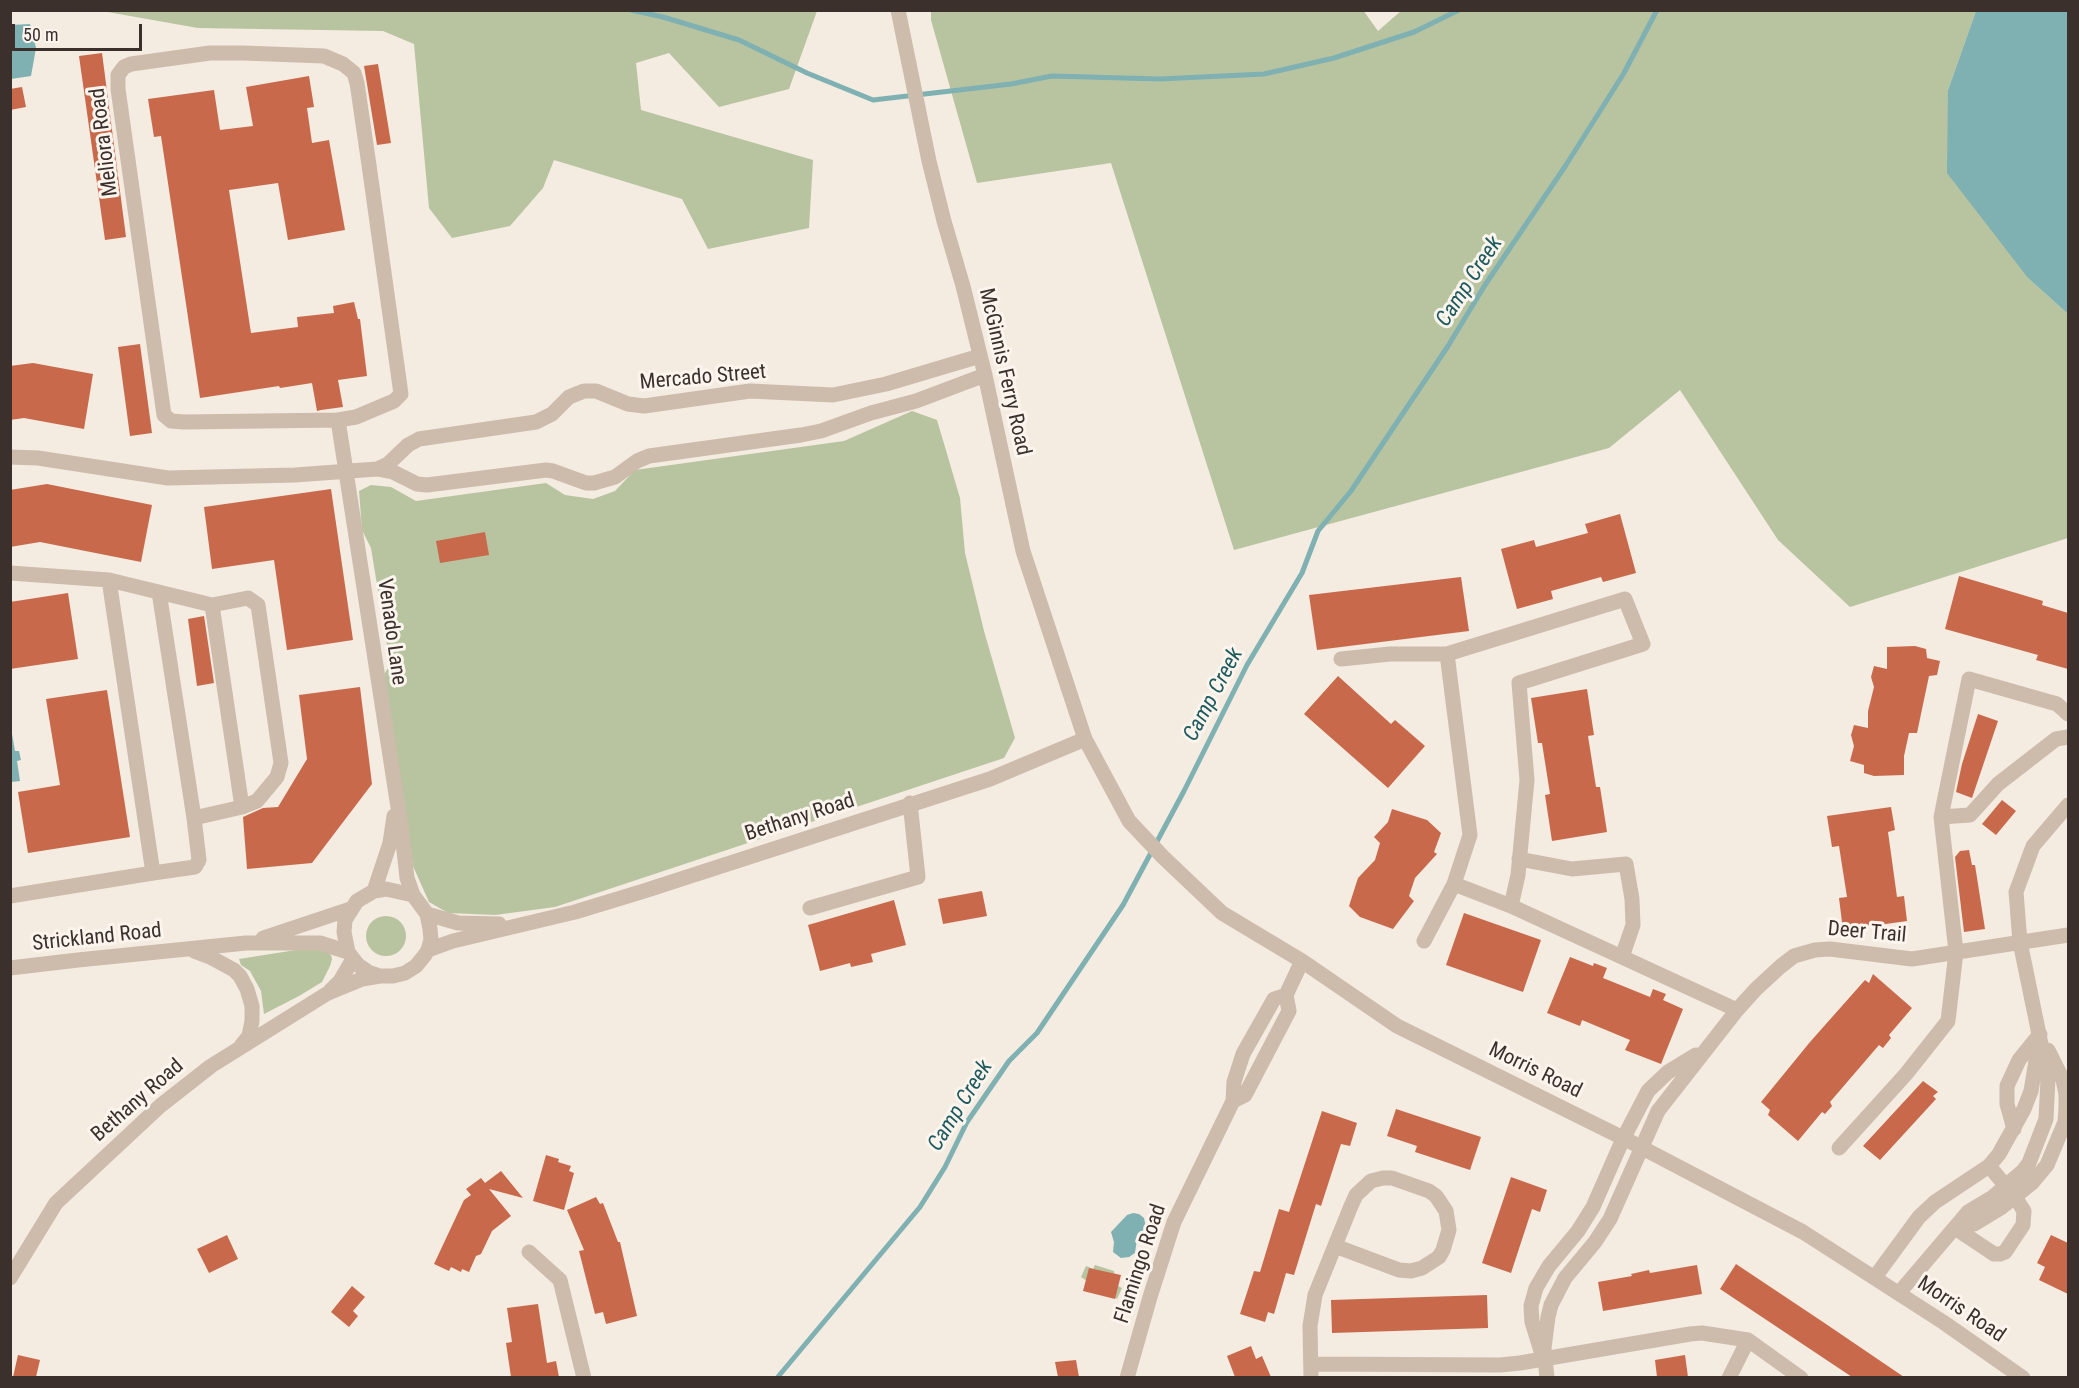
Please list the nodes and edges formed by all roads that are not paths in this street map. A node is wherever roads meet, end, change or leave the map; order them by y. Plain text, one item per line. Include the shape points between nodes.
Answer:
1 (898, 10) edge
2 (980, 357) junction
3 (985, 375) junction
4 (338, 420) junction
5 (10, 457) edge
6 (377, 469) junction
7 (346, 472) junction
8 (10, 573) edge
9 (109, 580) junction
10 (159, 592) junction
11 (212, 604) junction
12 (1447, 654) junction
13 (1341, 659) dead end
14 (2068, 714) edge
15 (2068, 737) edge
16 (1085, 739) junction
17 (395, 798) junction
18 (910, 804) junction
19 (2068, 805) edge
20 (242, 807) junction
21 (1941, 817) junction
22 (194, 818) junction
23 (1519, 859) junction
24 (153, 873) junction
25 (1454, 884) junction
26 (374, 891) junction
27 (413, 895) junction
28 (10, 896) edge
29 (1511, 906) junction
30 (810, 908) dead end
31 (350, 909) junction
32 (427, 914) junction
33 (523, 924) junction
34 (2068, 934) edge
35 (1424, 941) dead end
36 (2020, 942) junction
37 (246, 944) junction
38 (188, 950) junction
39 (428, 950) junction
40 (1956, 952) junction
41 (351, 956) junction
42 (1622, 957) junction
43 (1302, 961) junction
44 (10, 968) edge
45 (380, 976) junction
46 (328, 993) junction
47 (1286, 995) junction
48 (1737, 1010) junction
49 (1254, 1034) junction
50 (2040, 1034) junction
51 (1272, 1044) junction
52 (1707, 1048) junction
53 (237, 1050) junction
54 (1233, 1101) junction
55 (2014, 1129) junction
56 (1623, 1139) junction
57 (1642, 1148) junction
58 (1839, 1148) dead end
59 (1989, 1166) junction
60 (2011, 1192) junction
61 (1955, 1228) junction
62 (1335, 1246) junction
63 (529, 1252) dead end
64 (1875, 1277) junction
65 (10, 1278) edge
66 (1899, 1293) junction
67 (1748, 1341) junction
68 (1544, 1359) junction
69 (1311, 1370) edge
70 (584, 1377) edge
71 (1127, 1377) edge
72 (1546, 1377) edge
73 (1729, 1377) edge
74 (1801, 1377) edge
75 (2023, 1377) edge

1 - 2 street, McGinnis Ferry Road via 929,160
2 - 3 street, McGinnis Ferry Road
2 - 6 street, Mercado Street via 886,384 834,394 750,391 644,406 584,391 569,397 552,414 536,422 419,439
3 - 6 street via 916,401 801,435 649,456 615,477 594,483 546,470 427,485
3 - 16 street, McGinnis Ferry Road via 1023,551
4 - 4 street, Meliora Road via 356,417 394,401 401,394 354,73 324,57 243,52 210,53 124,67 118,75 118,89 164,415 171,421 184,422
4 - 7 street
5 - 7 street via 168,478
6 - 7 street
7 - 17 street, Venado Lane
8 - 9 street
9 - 10 street
9 - 24 street
10 - 11 street
10 - 22 street
11 - 20 street
11 - 20 street via 249,598 258,605 281,762 277,777 257,801
12 - 13 street
12 - 23 street via 1625,599 1643,644 1519,682 1527,780
12 - 25 street via 1470,835
14 - 21 street via 2057,704 1969,679
15 - 21 street via 2056,739 1998,784 1970,815
16 - 18 street, Bethany Road via 990,779
16 - 43 street, Morris Road via 1129,821 1163,857 1222,913
17 - 26 street, Venado Lane via 390,843
17 - 27 street, Venado Lane
18 - 30 street via 918,877
18 - 33 street, Bethany Road via 614,900
19 - 36 street via 2033,846 2016,892
20 - 22 street
21 - 40 street
22 - 24 street via 199,860 195,867
23 - 29 street
23 - 42 street via 1572,869 1626,864 1633,925
24 - 28 street
25 - 29 street
25 - 35 street
26 - 27 street via 397,890
26 - 31 street
27 - 32 street
29 - 42 street
31 - 37 street, Strickland Road
31 - 41 street via 344,932
32 - 33 street, Bethany Road via 458,923
32 - 39 street via 431,940
33 - 39 street, Bethany Road
34 - 36 street, Deer Trail
36 - 40 street, Deer Trail
36 - 50 street
37 - 38 street, Strickland Road
37 - 41 street, Strickland Road via 320,943
38 - 44 street, Strickland Road
38 - 53 street, Strickland Road via 234,970 248,989 252,1021 249,1036
39 - 45 street via 405,973
40 - 48 street, Deer Trail via 1912,959 1830,949 1803,952 1781,966
40 - 58 street via 1948,1021
41 - 45 street via 368,972
41 - 46 street, Bethany Road via 340,981
42 - 48 street
43 - 47 street, Flamingo Road
43 - 56 street, Morris Road via 1397,1026
45 - 46 street, Bethany Road
46 - 53 street, Bethany Road
47 - 49 street, Flamingo Road via 1274,999
47 - 51 street, Flamingo Road via 1289,1011
48 - 52 street, Deer Trail
49 - 51 street
49 - 54 street, Flamingo Road via 1234,1082
50 - 55 street via 2031,1091
50 - 55 street via 2019,1060 2007,1086
50 - 60 street via 2048,1078 2046,1119 2029,1162
51 - 54 street, Flamingo Road via 1245,1095
52 - 56 street via 1653,1084
52 - 57 street, Deer Trail via 1662,1105
53 - 65 street, Bethany Road via 156,1110 56,1203
54 - 71 street, Flamingo Road via 1174,1222
55 - 59 street
56 - 57 street, Morris Road
56 - 68 street via 1593,1207 1536,1288 1532,1322
57 - 64 street, Morris Road via 1803,1232
57 - 68 street, Deer Trail via 1610,1219 1557,1291 1548,1317
59 - 60 street
59 - 64 street via 1919,1217
60 - 61 street via 1968,1212
60 - 61 street via 2024,1211 2023,1225 2005,1252 1994,1254
61 - 66 street
62 - 62 street via 1356,1195 1371,1181 1383,1178 1402,1180 1430,1191 1442,1203 1449,1221 1448,1239 1439,1257 1411,1271
62 - 69 street via 1311,1309
63 - 70 street via 560,1280
64 - 66 street, Morris Road
66 - 75 street, Morris Road
67 - 68 street via 1690,1334
67 - 73 street
67 - 74 street
68 - 69 street via 1500,1365
68 - 72 street

